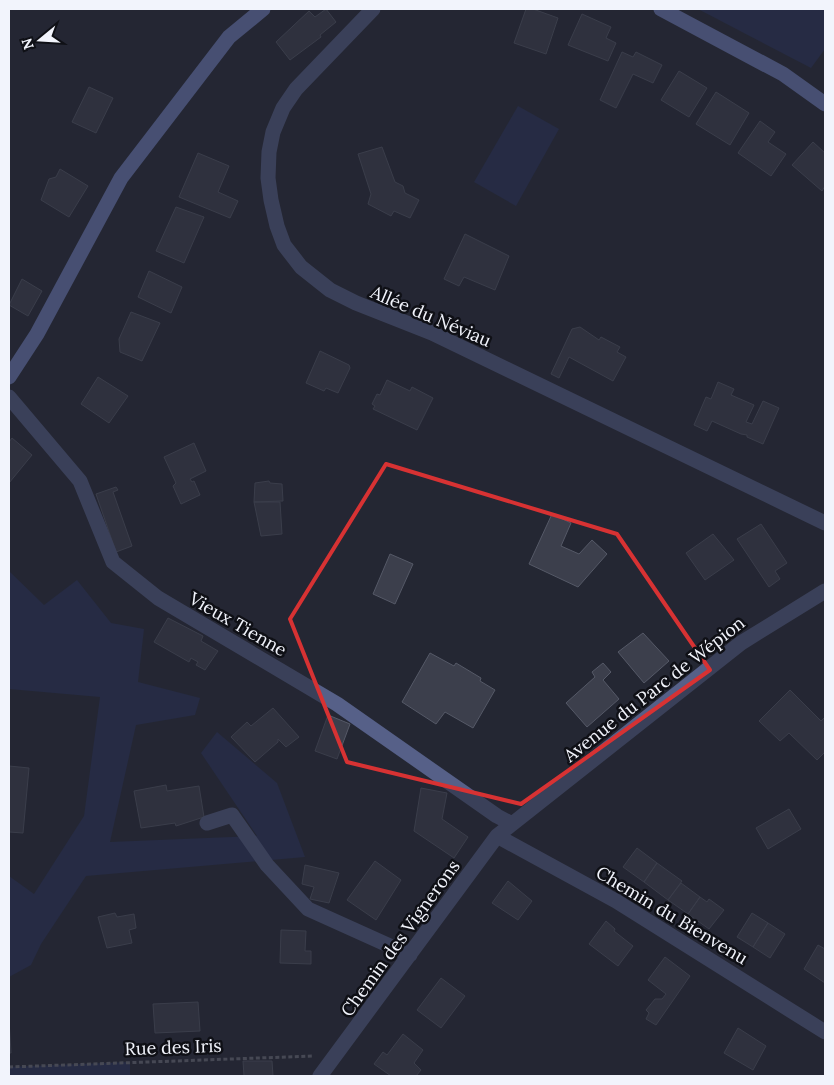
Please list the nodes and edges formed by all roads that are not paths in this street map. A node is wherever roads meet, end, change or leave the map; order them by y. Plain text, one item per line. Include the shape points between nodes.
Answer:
1 (263, 9) edge
2 (373, 9) edge
3 (661, 9) edge
4 (825, 104) edge
5 (9, 377) edge
6 (9, 398) edge
7 (825, 523) edge
8 (825, 592) edge
9 (207, 823) dead end
10 (512, 824) junction
11 (497, 836) junction
12 (410, 955) junction
13 (825, 1032) edge
14 (320, 1076) edge

1 - 5 main road via 229,37 121,178 37,334
2 - 7 street, Allée du Néviau via 296,90 283,108 273,132 268,178 271,200 284,244 301,267 330,290 356,304 432,333
3 - 4 main road via 783,74
6 - 10 street, Vieux Tienne via 80,481 113,562 158,598 337,704
8 - 10 street, Avenue du Parc de Wépion via 741,642
9 - 12 street via 232,815 266,865 308,909
10 - 11 street, Chemin des Vignerons
11 - 12 street, Chemin des Vignerons
11 - 13 street, Chemin du Bienvenu via 616,901
12 - 14 street, Chemin des Vignerons

